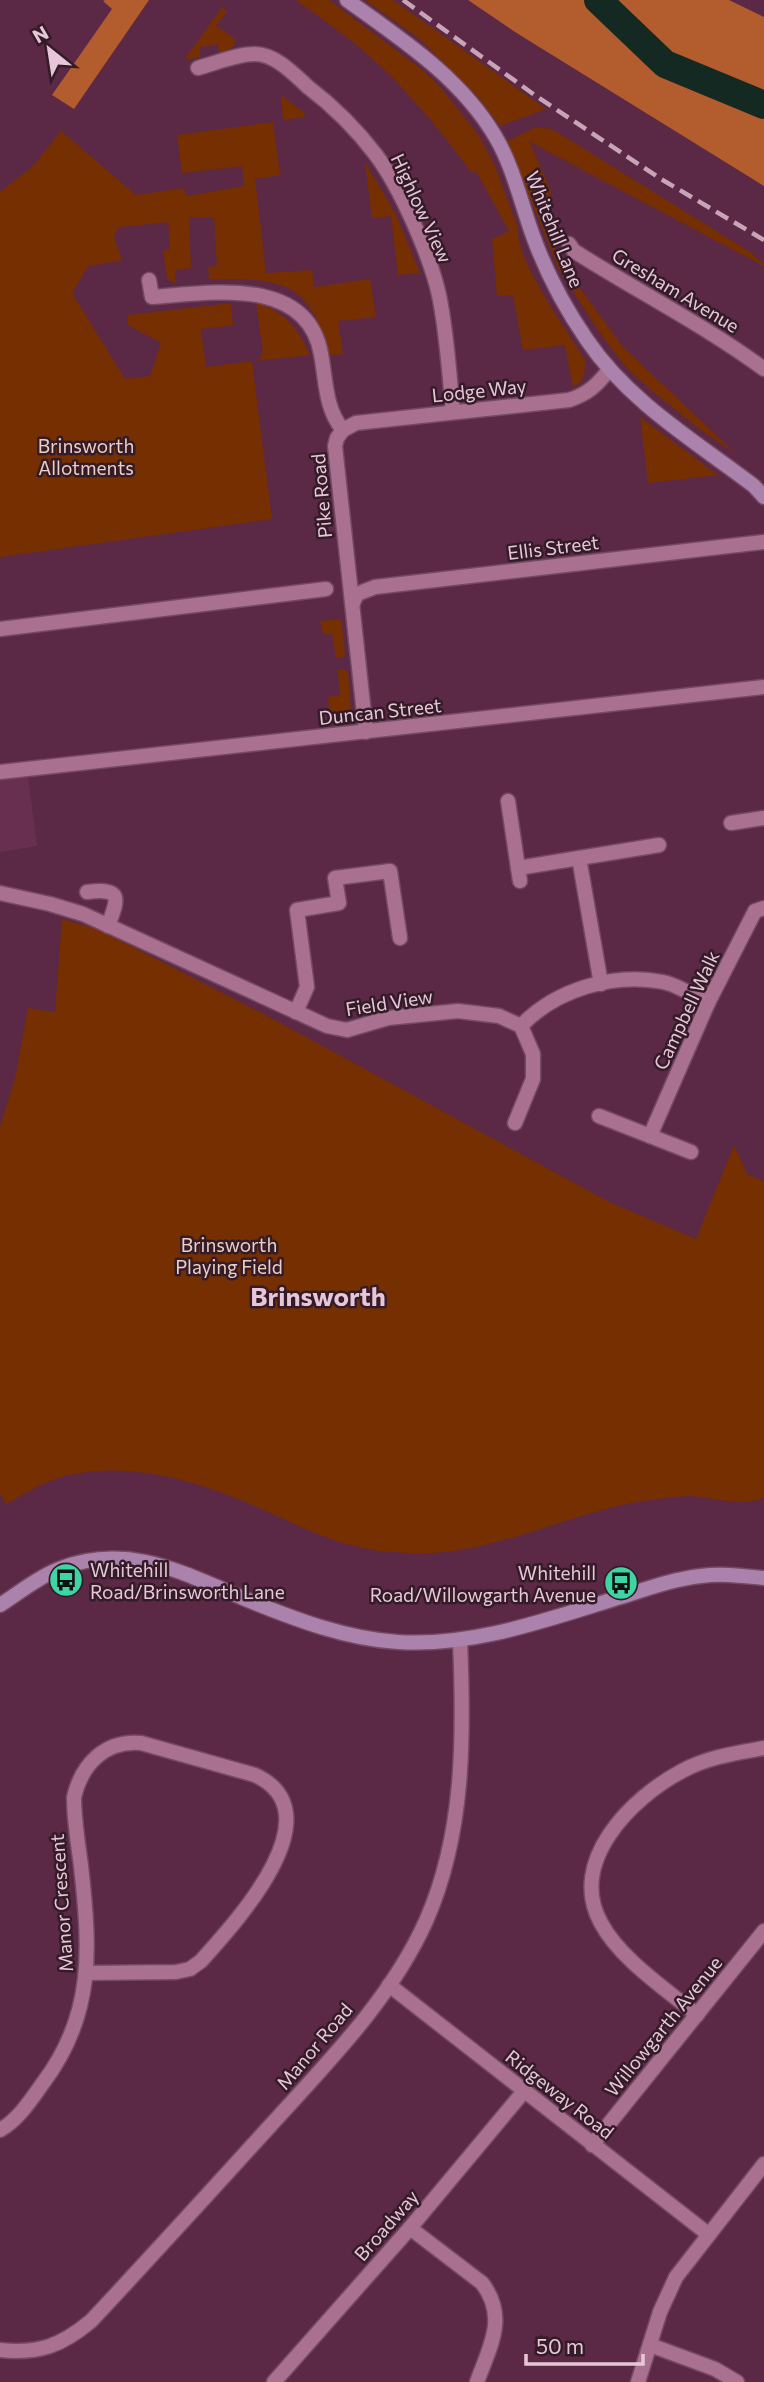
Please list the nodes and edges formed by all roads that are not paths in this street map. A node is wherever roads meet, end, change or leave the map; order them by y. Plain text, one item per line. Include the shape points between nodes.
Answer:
1 (347, 0) edge
2 (198, 68) dead end
3 (569, 244) dead end
4 (149, 279) dead end
5 (764, 369) edge
6 (609, 370) junction
7 (453, 411) junction
8 (343, 430) junction
9 (764, 497) edge
10 (764, 542) edge
11 (326, 590) dead end
12 (352, 603) junction
13 (0, 629) edge
14 (764, 687) edge
15 (366, 732) junction
16 (0, 772) edge
17 (508, 801) dead end
18 (764, 818) edge
19 (731, 823) dead end
20 (659, 845) dead end
21 (579, 858) junction
22 (86, 892) dead end
23 (0, 893) edge
24 (764, 908) edge
25 (108, 926) junction
26 (400, 938) dead end
27 (601, 984) junction
28 (708, 1003) junction
29 (296, 1012) junction
30 (521, 1026) junction
31 (599, 1116) dead end
32 (515, 1123) dead end
33 (650, 1136) junction
34 (691, 1152) dead end
35 (764, 1578) edge
36 (0, 1605) edge
37 (460, 1640) junction
38 (764, 1748) edge
39 (764, 1931) edge
40 (87, 1973) junction
41 (389, 1985) junction
42 (697, 2015) junction
43 (525, 2090) junction
44 (0, 2130) edge
45 (592, 2145) junction
46 (764, 2164) edge
47 (410, 2228) junction
48 (708, 2234) junction
49 (650, 2345) junction
50 (0, 2350) edge
51 (274, 2382) edge
52 (477, 2382) edge
53 (638, 2382) edge
54 (737, 2382) edge

1 - 6 street, Whitehill Lane via 455,84 485,121 506,160 546,268
2 - 7 street, Highlow View via 245,55 267,56 315,92 378,157 419,238 435,282
3 - 5 street, Gresham Avenue
4 - 8 street, Pike Road via 152,297 242,292 263,295 292,309 305,320 321,349 331,412
6 - 7 street, Lodge Way via 595,388 569,400
6 - 9 street, Whitehill Lane via 651,409
7 - 8 street, Lodge Way via 356,423
8 - 12 street, Pike Road via 335,446
10 - 12 street, Ellis Street via 375,587 358,594
11 - 13 street
12 - 15 street, Pike Road
14 - 15 street, Duncan Street
15 - 16 street, Duncan Street
17 - 21 street via 519,875
18 - 19 street
20 - 21 street
21 - 27 street
22 - 25 street via 106,889 116,898
23 - 25 street, Field View via 83,914
24 - 28 street, Campbell Walk via 755,911
25 - 29 street, Field View
26 - 29 street via 390,871 335,878 339,902 297,910 307,987
27 - 28 street via 665,982
27 - 30 street via 558,998 535,1011
28 - 33 street, Campbell Walk
29 - 30 street, Field View via 347,1031 388,1018 458,1011 499,1016
30 - 32 street via 533,1054 533,1079
31 - 33 street
33 - 34 street
35 - 37 street via 716,1575 668,1582 527,1625
36 - 37 street via 61,1568 124,1558 165,1565 339,1632 397,1642
37 - 41 street, Manor Road via 461,1773 454,1819 426,1920
38 - 42 street via 708,1760 655,1790 618,1823 593,1870 592,1902 607,1932 625,1954
39 - 42 street, Willowgarth Avenue
40 - 40 street, Manor Crescent via 74,1797 86,1766 112,1746 141,1743 268,1781 276,1789 286,1819 272,1870 201,1961 176,1972
40 - 44 street, Manor Crescent via 82,2005 64,2050 32,2099
41 - 43 street, Ridgeway Road
41 - 50 street, Manor Road via 337,2053 91,2321 57,2345 35,2351
42 - 45 street, Willowgarth Avenue
43 - 45 street, Ridgeway Road
43 - 47 street, Broadway
45 - 48 street, Ridgeway Road
46 - 48 street
47 - 51 street, Broadway
47 - 52 street via 491,2294 496,2326
48 - 49 street via 671,2286
49 - 53 street
49 - 54 street

